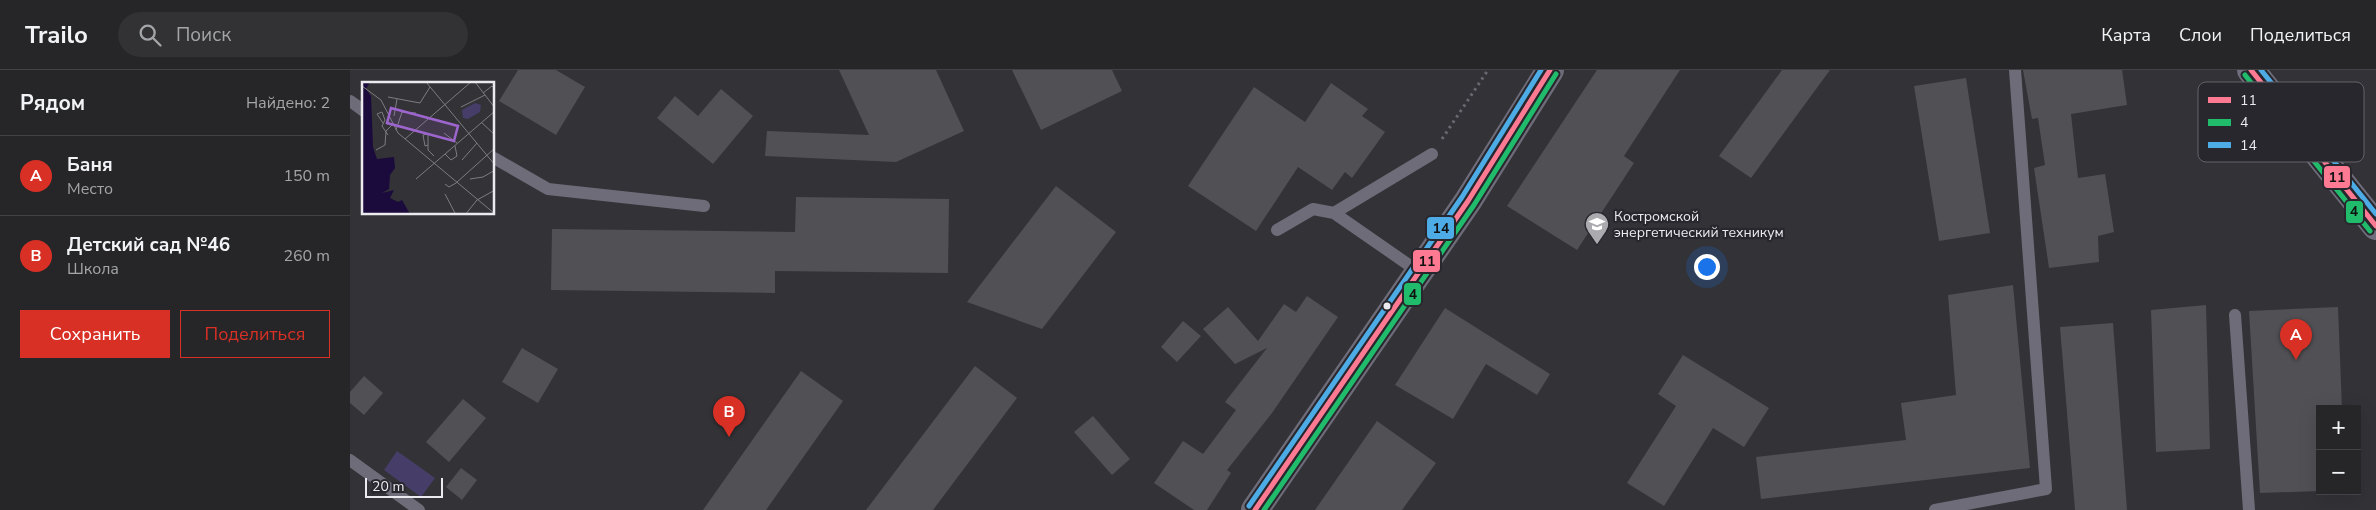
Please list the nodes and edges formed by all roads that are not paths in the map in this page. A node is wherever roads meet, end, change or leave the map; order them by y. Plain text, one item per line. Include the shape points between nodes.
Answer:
1 (1550, 70) edge
2 (2015, 70) edge
3 (2251, 70) edge
4 (2261, 82) edge
5 (350, 101) edge
6 (362, 110) edge
7 (1432, 154) road end
8 (495, 159) edge
9 (2325, 162) edge
10 (704, 206) dead end
11 (1334, 213) junction
12 (2376, 226) edge
13 (1277, 230) dead end
14 (1419, 272) junction
15 (2235, 315) dead end
16 (350, 460) edge
17 (419, 510) edge
18 (1255, 510) edge
19 (1935, 510) edge
20 (2249, 510) edge

1 - 14 street
2 - 19 lane via 2046,489
3 - 4 main road
5 - 6 lane
7 - 11 lane
8 - 10 lane via 548,189
9 - 12 main road
11 - 13 lane via 1313,209
11 - 14 lane
14 - 18 street
15 - 20 lane
16 - 17 lane

